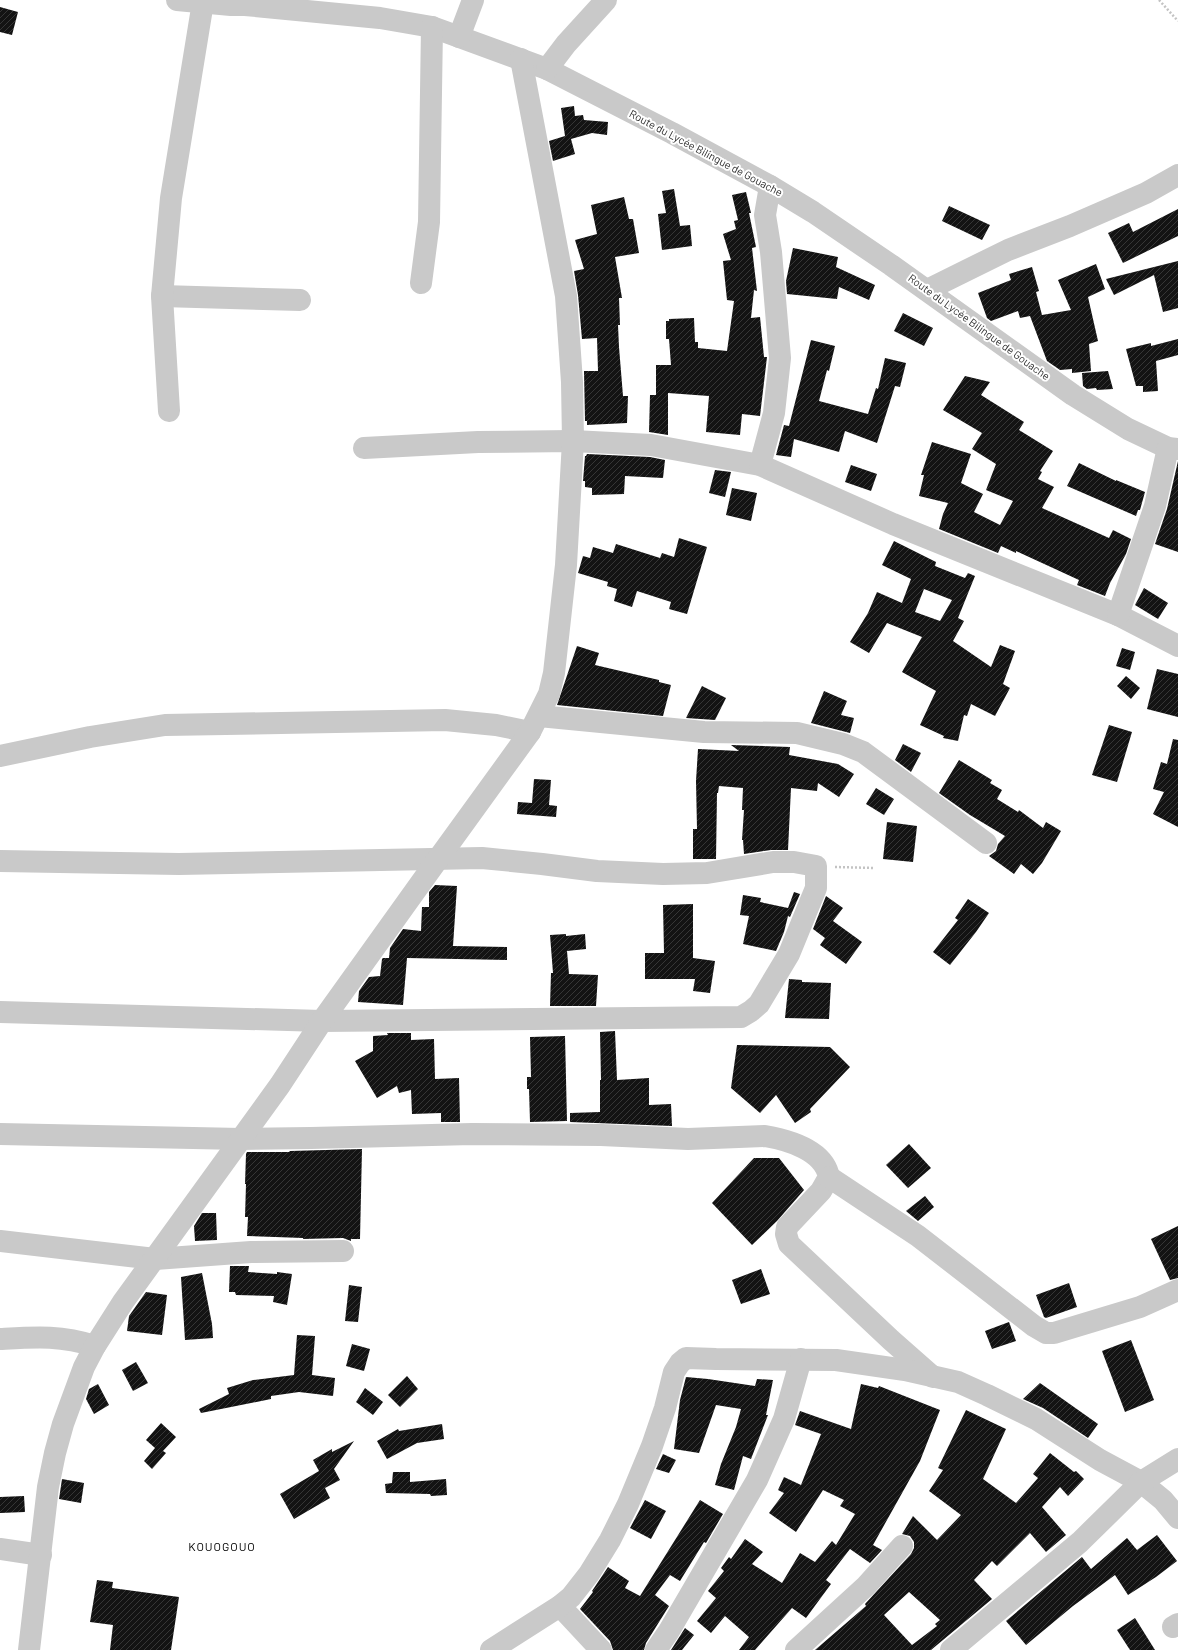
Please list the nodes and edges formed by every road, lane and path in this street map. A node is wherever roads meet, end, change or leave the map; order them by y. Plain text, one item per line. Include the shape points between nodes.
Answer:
1 (177, 0) edge
2 (473, 0) edge
3 (606, 0) edge
4 (1159, 0) edge
5 (203, 2) junction
6 (232, 3) edge
7 (350, 8) edge
8 (1178, 21) edge
9 (432, 27) junction
10 (459, 37) junction
11 (521, 59) junction
12 (547, 69) junction
13 (1178, 175) edge
14 (770, 186) junction
15 (421, 283) dead end
16 (927, 290) junction
17 (162, 296) junction
18 (300, 300) dead end
19 (169, 411) dead end
20 (573, 441) junction
21 (364, 448) dead end
22 (1173, 448) edge
23 (760, 465) junction
24 (1118, 615) junction
25 (1178, 646) edge
26 (535, 724) junction
27 (0, 756) edge
28 (986, 843) dead end
29 (438, 859) junction
30 (0, 861) edge
31 (816, 866) junction
32 (875, 868) dead end
33 (0, 1012) edge
34 (322, 1022) junction
35 (0, 1134) edge
36 (241, 1138) junction
37 (829, 1177) junction
38 (0, 1241) edge
39 (343, 1251) dead end
40 (155, 1259) junction
41 (1178, 1290) edge
42 (0, 1339) edge
43 (95, 1346) junction
44 (801, 1359) junction
45 (933, 1377) junction
46 (1178, 1459) edge
47 (1141, 1482) junction
48 (1178, 1518) edge
49 (902, 1546) dead end
50 (0, 1549) edge
51 (41, 1555) junction
52 (560, 1606) junction
53 (29, 1650) edge
54 (492, 1650) edge
55 (600, 1650) edge
56 (656, 1650) edge
57 (796, 1650) edge
58 (951, 1650) edge

1 - 5 street, Route du Lycée Bilingue de Gouache
2 - 10 street
3 - 12 street
4 - 8 path
5 - 6 street, Route du Lycée Bilingue de Gouache
5 - 17 street via 171,198
6 - 7 street, Route du Lycée Bilingue de Gouache
7 - 9 street, Route du Lycée Bilingue de Gouache via 380,18
9 - 10 street, Route du Lycée Bilingue de Gouache
9 - 15 street via 429,222
10 - 11 street, Route du Lycée Bilingue de Gouache
11 - 12 street, Route du Lycée Bilingue de Gouache
11 - 20 street via 566,296
12 - 14 street, Route du Lycée Bilingue de Gouache
13 - 16 street via 1146,193 1008,250
14 - 16 street, Route du Lycée Bilingue de Gouache via 813,212
14 - 23 street via 765,215 772,252 780,358 774,413
16 - 22 street, Route du Lycée Bilingue de Gouache via 1073,395 1128,429
17 - 18 street
17 - 19 street
20 - 21 street via 478,442
20 - 23 street via 651,446
20 - 26 street via 566,566 554,673 549,694
22 - 24 street
23 - 24 street via 900,527
24 - 25 street
26 - 27 street via 496,725 445,720 165,725 90,737
26 - 28 street via 704,732 797,733 843,744 863,752
26 - 29 street
29 - 30 street via 179,864
29 - 31 street via 482,858 597,871 663,874 707,873 773,862
29 - 34 street
31 - 32 path
31 - 34 street via 816,888 789,954 759,1004 741,1017
33 - 34 street
34 - 36 street
35 - 36 street
36 - 37 street via 472,1134 688,1139 765,1136 812,1152 828,1168
36 - 40 street
37 - 41 street via 918,1236 1046,1333 1054,1333 1140,1307
37 - 45 street via 821,1191 787,1227 788,1244
38 - 40 street
39 - 40 street via 251,1252
40 - 43 street
42 - 43 street via 45,1336
43 - 51 street via 84,1367 55,1453 48,1487
44 - 45 street via 836,1360 905,1370
44 - 52 street via 716,1360 694,1357 686,1358 680,1363 674,1372 652,1446 628,1504 589,1574 571,1597
44 - 56 street via 784,1419 757,1480
45 - 47 street via 958,1382 1036,1419 1076,1446
46 - 47 street
47 - 48 street via 1163,1500
47 - 58 street via 1080,1542
49 - 57 street via 866,1586
50 - 51 street
51 - 53 street
52 - 54 street
52 - 55 street

